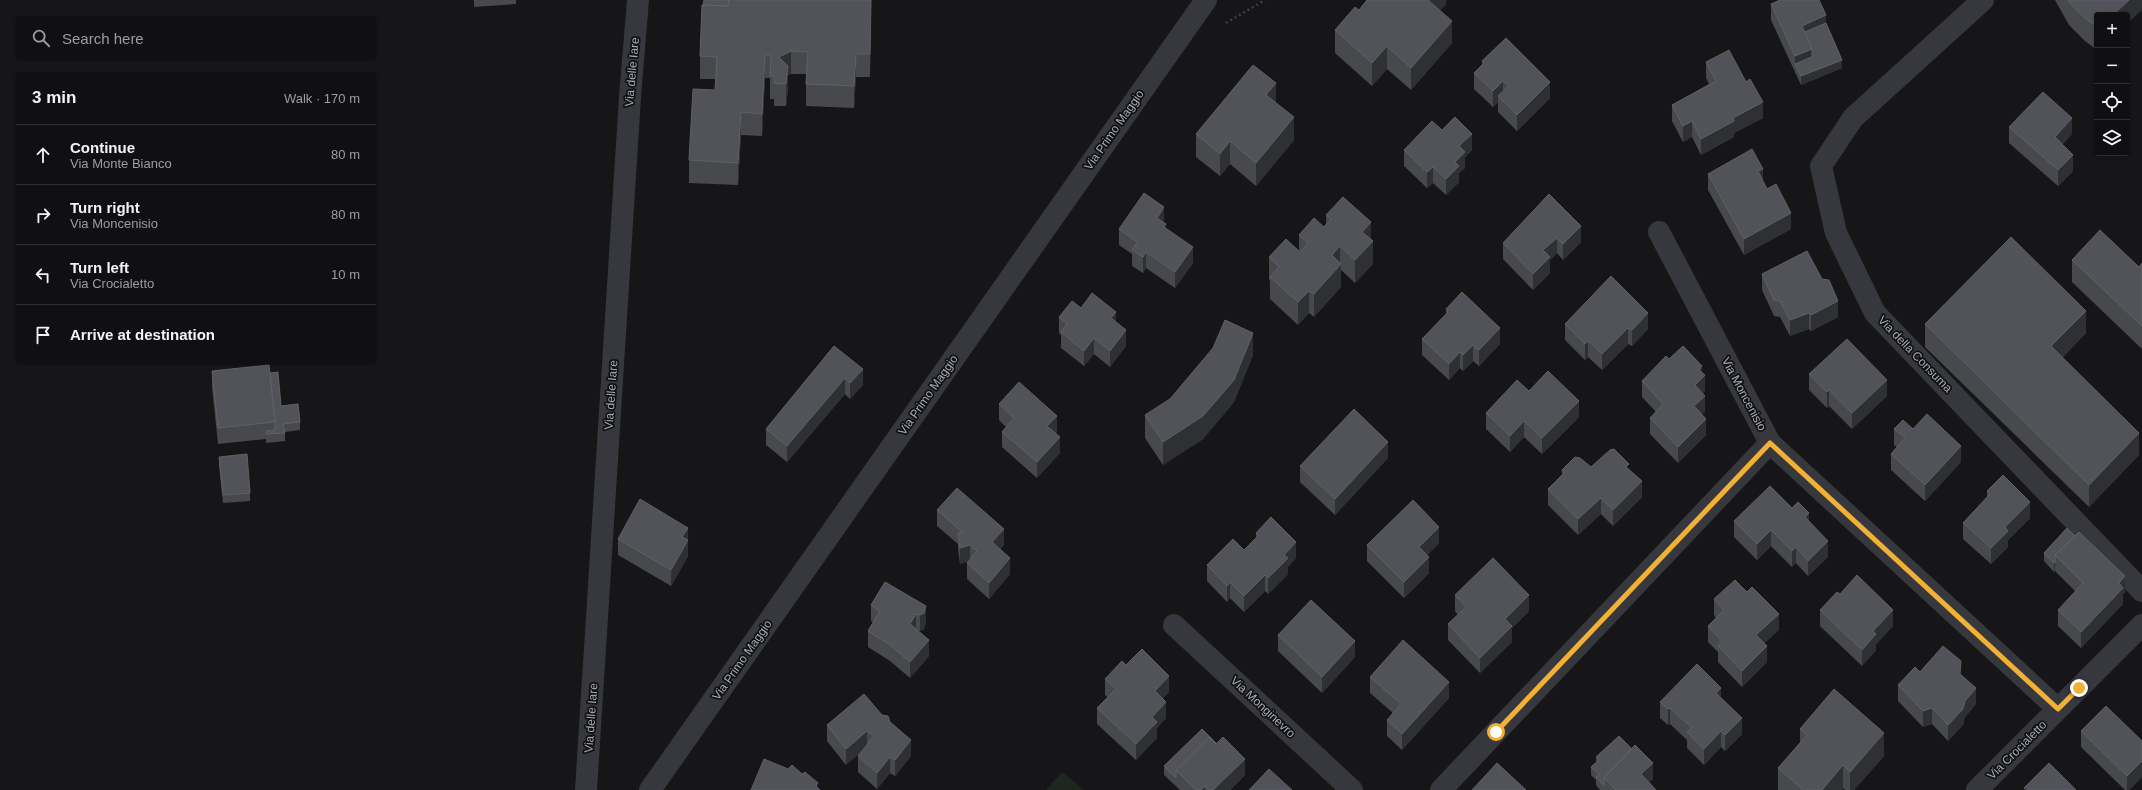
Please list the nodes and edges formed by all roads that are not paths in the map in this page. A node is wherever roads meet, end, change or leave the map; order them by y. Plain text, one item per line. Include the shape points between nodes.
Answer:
1 (638, 0) edge
2 (1206, 0) edge
3 (1983, 0) edge
4 (1659, 232) dead end
5 (1770, 443) junction
6 (2142, 591) edge
7 (1174, 625) dead end
8 (2142, 625) edge
9 (2058, 709) junction
10 (586, 790) edge
11 (650, 790) edge
12 (1352, 790) edge
13 (1441, 790) edge
14 (1977, 790) edge

1 - 10 street, Via delle Iare
2 - 11 street, Via Primo Maggio
3 - 6 street, Via della Consuma via 1853,118 1821,166 1836,233 1875,313
4 - 5 street, Via Moncenisio
5 - 9 street, Via Moncenisio
5 - 13 street
7 - 12 street, Via Monginevro
8 - 9 street, Via Crocialetto
9 - 14 street, Via Crocialetto

